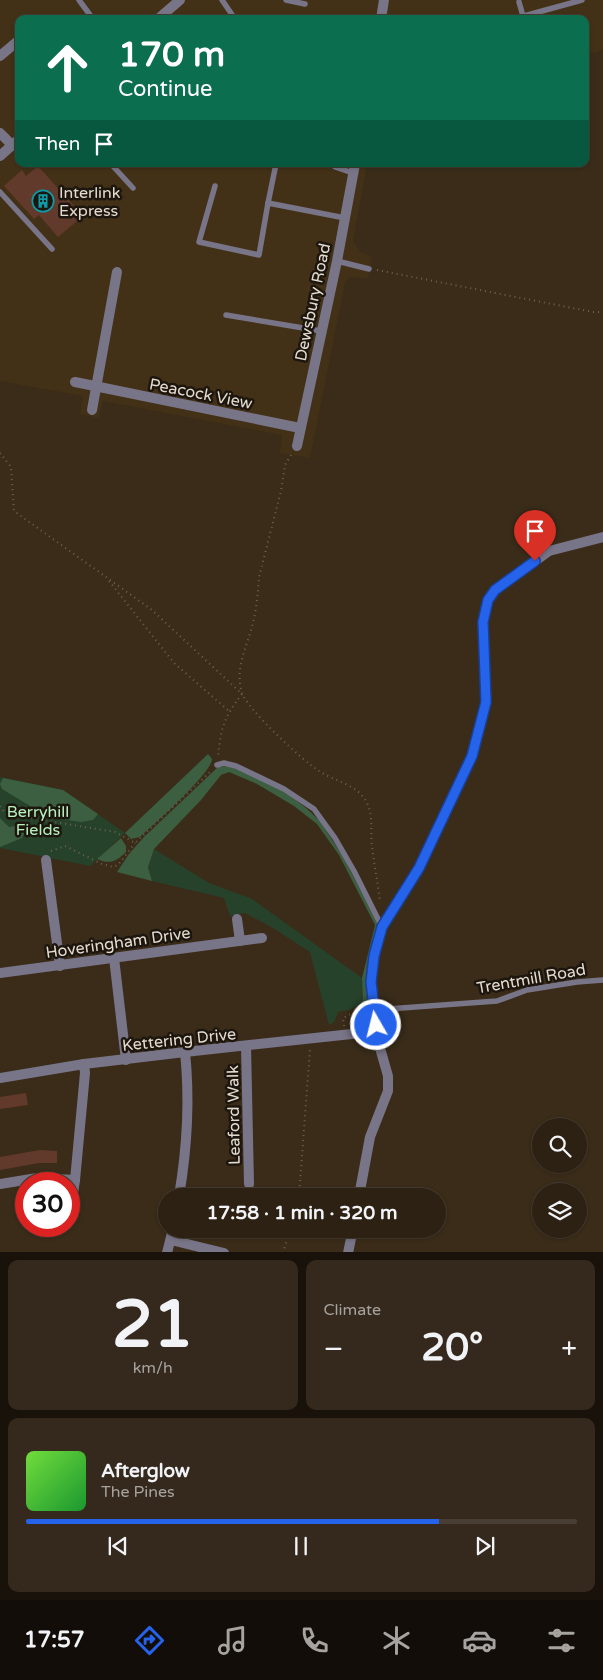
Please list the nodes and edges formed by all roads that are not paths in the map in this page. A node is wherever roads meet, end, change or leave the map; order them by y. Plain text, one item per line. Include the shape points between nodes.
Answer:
1 (79, 0) edge
2 (180, 0) edge
3 (222, 0) edge
4 (286, 0) edge
5 (384, 0) edge
6 (582, 0) edge
7 (519, 2) dead end
8 (305, 4) dead end
9 (90, 15) edge
10 (163, 15) edge
11 (232, 15) edge
12 (382, 15) edge
13 (523, 15) edge
14 (527, 15) edge
15 (15, 43) edge
16 (0, 56) edge
17 (0, 133) edge
18 (15, 144) edge
19 (15, 146) edge
20 (0, 156) edge
21 (114, 167) edge
22 (275, 167) edge
23 (335, 167) edge
24 (354, 168) edge
25 (215, 186) dead end
26 (133, 188) dead end
27 (0, 192) edge
28 (268, 203) junction
29 (345, 218) junction
30 (52, 249) dead end
31 (337, 261) junction
32 (369, 268) road end
33 (117, 272) dead end
34 (226, 315) dead end
35 (321, 331) junction
36 (75, 382) dead end
37 (96, 387) junction
38 (92, 410) dead end
39 (300, 428) junction
40 (297, 446) road end
41 (603, 536) edge
42 (217, 765) road end
43 (46, 860) road end
44 (49, 880) junction
45 (37, 882) dead end
46 (237, 919) dead end
47 (382, 927) junction
48 (262, 938) dead end
49 (240, 941) junction
50 (114, 958) junction
51 (60, 966) junction
52 (0, 973) edge
53 (603, 980) edge
54 (373, 1007) junction
55 (361, 1033) dead end
56 (246, 1046) junction
57 (185, 1052) junction
58 (126, 1060) junction
59 (84, 1064) junction
60 (0, 1078) edge
61 (76, 1172) edge
62 (15, 1182) edge
63 (0, 1184) edge
64 (249, 1184) dead end
65 (179, 1188) edge
66 (360, 1188) edge
67 (351, 1238) edge
68 (171, 1240) joint
69 (167, 1252) edge
70 (224, 1252) edge
71 (348, 1252) edge

1 - 9 lane
2 - 10 street
3 - 11 lane
4 - 8 lane
5 - 12 street
6 - 14 lane
7 - 13 lane
15 - 16 street
17 - 18 street
19 - 20 street
21 - 26 lane
22 - 28 lane
23 - 24 lane
24 - 29 street, Dewsbury Road
25 - 28 lane via 200,242 259,255
27 - 30 lane
28 - 29 lane
29 - 31 street, Dewsbury Road
31 - 32 lane
31 - 35 street, Dewsbury Road
33 - 37 street
34 - 35 lane
35 - 39 street, Dewsbury Road
36 - 37 street, Peacock View
37 - 38 street
37 - 39 street, Peacock View
39 - 40 street, Dewsbury Road
41 - 47 street via 549,551 495,590 488,600 483,622 486,702 472,756 419,868
42 - 47 lane via 236,766 284,789 314,809 335,838
43 - 44 street
44 - 45 street
44 - 51 street
46 - 49 street
47 - 54 street via 371,982
48 - 49 street, Hoveringham Drive
49 - 50 street, Hoveringham Drive
50 - 51 street, Hoveringham Drive
50 - 58 street
51 - 52 street, Hoveringham Drive
53 - 54 lane, Trentmill Road via 527,990 497,1001
54 - 66 street via 388,1076 388,1091 370,1137
55 - 56 street, Kettering Drive
56 - 57 street, Kettering Drive
56 - 64 street, Leaford Walk
57 - 58 street, Kettering Drive
57 - 65 street via 187,1115
58 - 59 street, Kettering Drive
59 - 60 street, Kettering Drive
59 - 61 street
62 - 63 street
67 - 71 street
68 - 69 street
68 - 70 street

